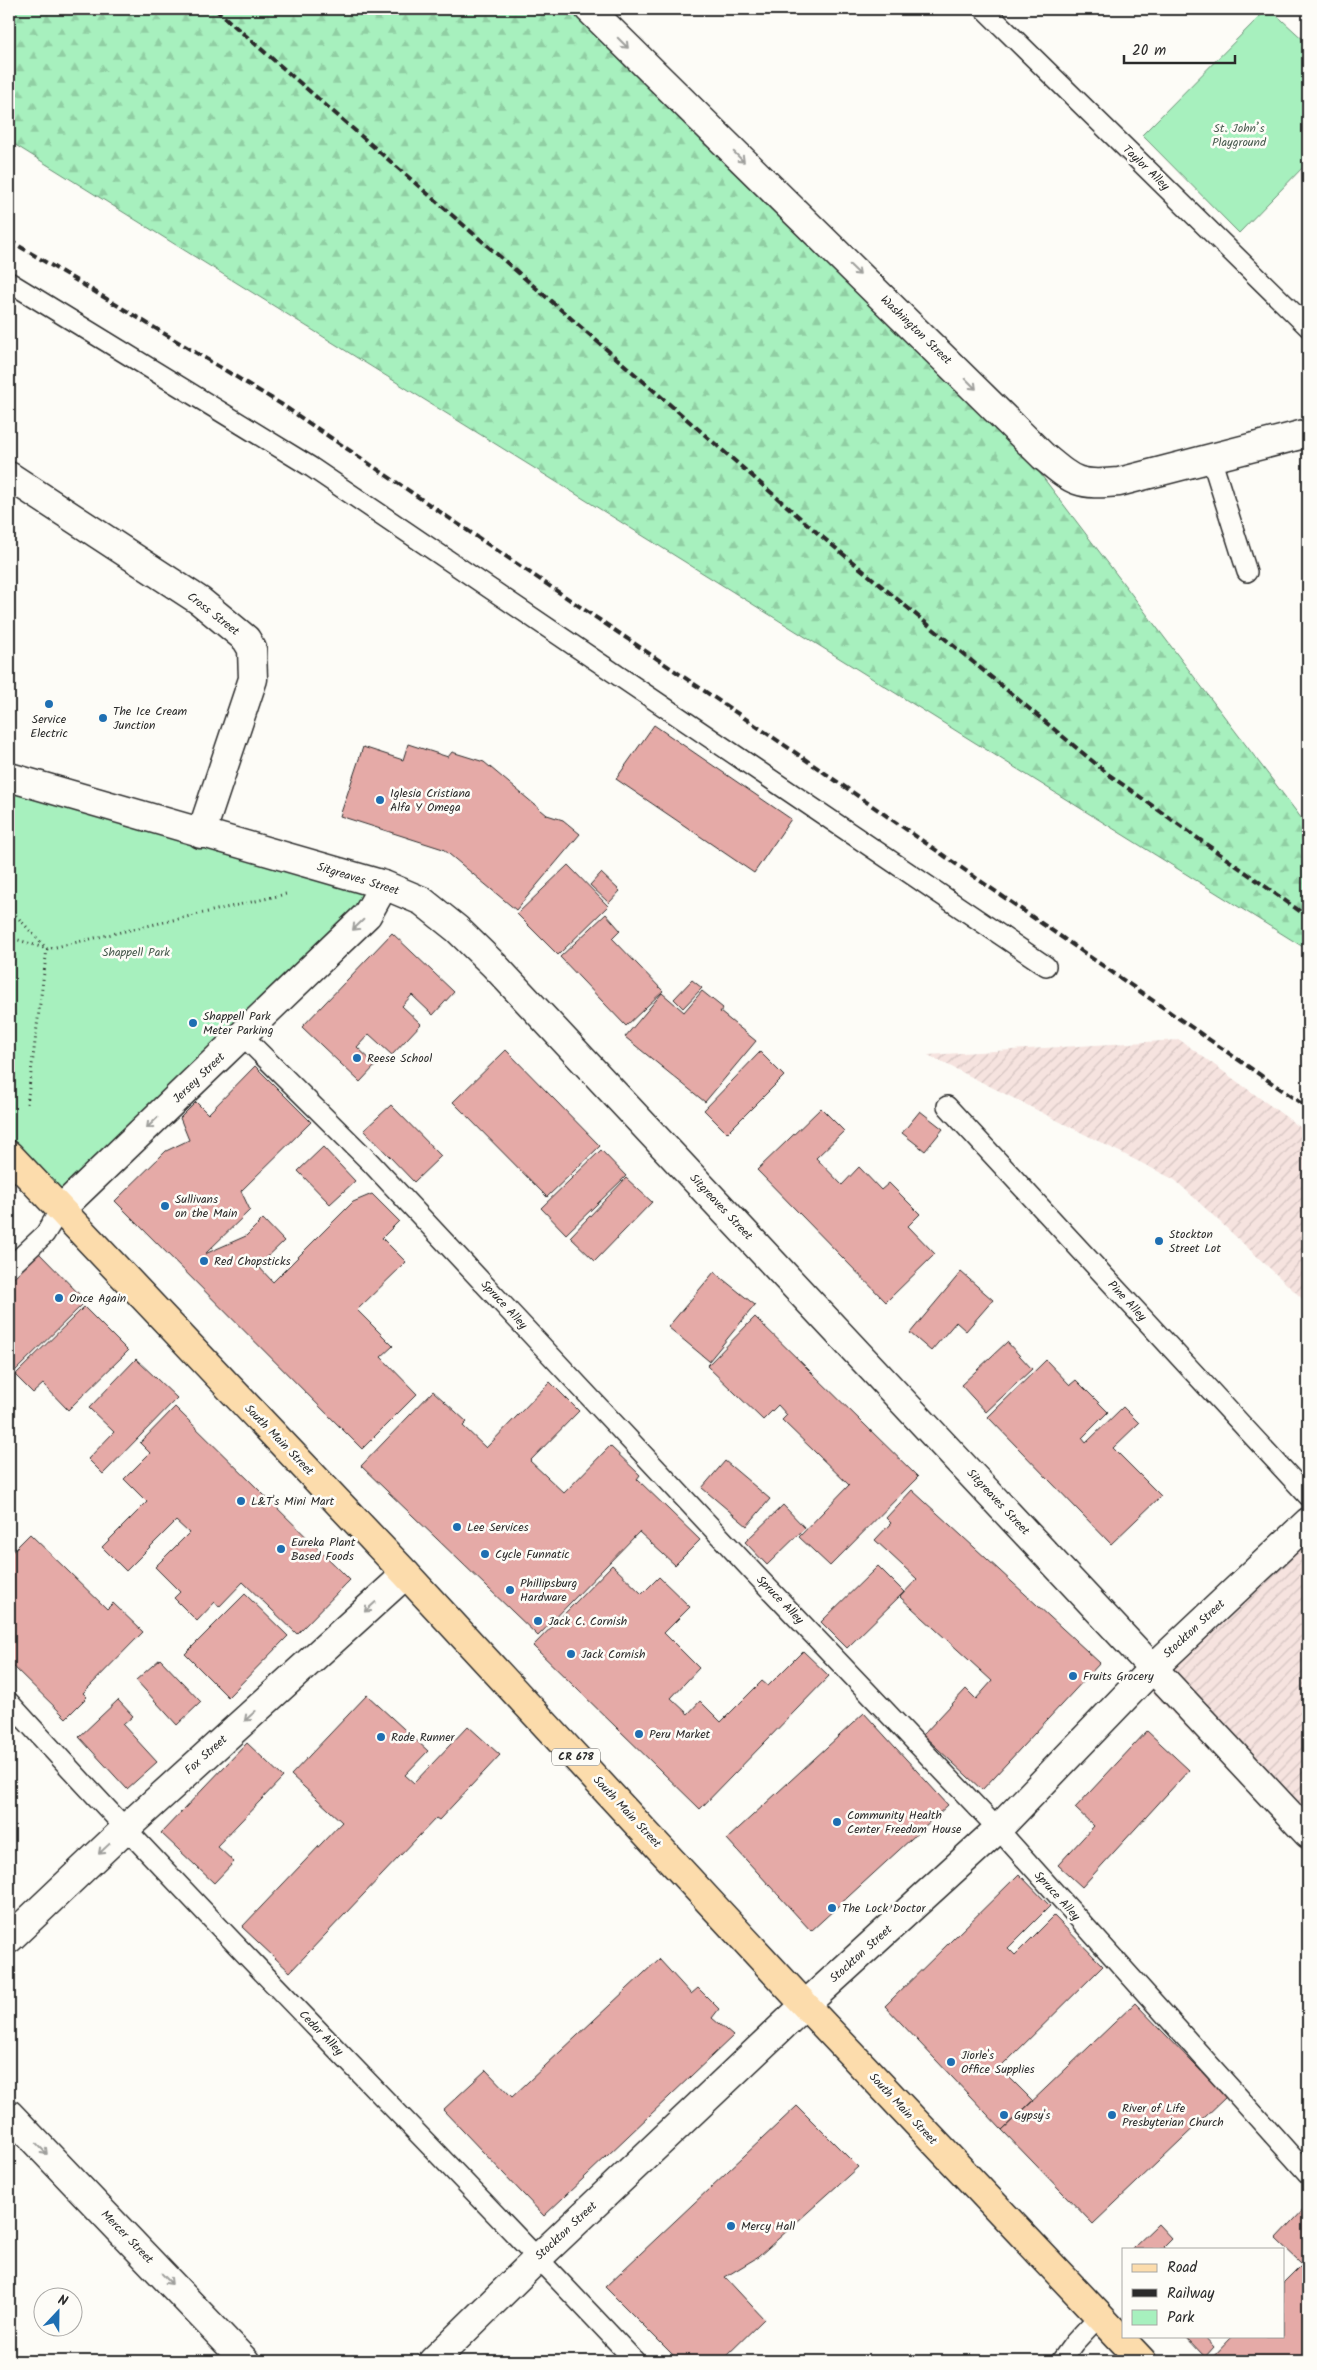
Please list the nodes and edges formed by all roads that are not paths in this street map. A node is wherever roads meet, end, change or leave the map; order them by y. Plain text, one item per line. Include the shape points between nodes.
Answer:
1 (588, 9) edge
2 (984, 9) edge
3 (9, 282) edge
4 (1308, 327) edge
5 (1308, 433) edge
6 (1211, 458) junction
7 (9, 476) edge
8 (1247, 572) dead end
9 (9, 777) edge
10 (201, 834) junction
11 (384, 885) junction
12 (1046, 966) dead end
13 (243, 1036) junction
14 (947, 1106) dead end
15 (9, 1155) edge
16 (60, 1210) junction
17 (9, 1268) edge
18 (1308, 1496) edge
19 (1308, 1522) edge
20 (406, 1574) junction
21 (1153, 1668) junction
22 (9, 1702) edge
23 (998, 1829) junction
24 (125, 1830) junction
25 (1308, 1834) edge
26 (9, 1939) edge
27 (805, 2005) junction
28 (9, 2114) edge
29 (1308, 2174) edge
30 (538, 2258) junction
31 (1099, 2316) junction
32 (245, 2361) edge
33 (433, 2361) edge
34 (635, 2361) edge
35 (1061, 2361) edge
36 (1142, 2361) edge

1 -> 6 street, Washington Street via 1067,476 1089,485 1119,482
2 - 4 lane, Taylor Alley
3 - 12 lane via 311,467
5 - 6 street, Washington Street
6 - 8 lane
7 - 10 street, Cross Street via 200,601 246,639 252,649 253,679
9 - 10 street, Sitgreaves Street
10 - 11 street, Sitgreaves Street
11 -> 13 street, Jersey Street via 367,916
11 - 21 street, Sitgreaves Street via 422,901 494,965
13 -> 16 street, Jersey Street
13 - 23 lane, Spruce Alley via 370,1162
14 - 18 lane, Pine Alley
15 - 16 main road, South Main Street / CR 678
16 - 17 lane, Jersey Street via 45,1234
16 - 20 main road, South Main Street / CR 678
19 - 21 street, Stockton Street
20 -> 24 street, Fox Street
20 - 27 main road, South Main Street / CR 678
21 - 23 street, Stockton Street
21 - 25 street, Sitgreaves Street
22 - 24 lane, Cedar Alley
23 - 27 street, Stockton Street
23 - 29 lane, Spruce Alley
24 -> 26 street, Fox Street
24 - 30 lane, Cedar Alley
27 - 30 street, Stockton Street
27 - 31 main road, South Main Street / CR 678
28 -> 32 street, Mercer Street
30 - 33 street, Stockton Street
30 - 34 lane, Cedar Alley
31 - 35 lane
31 - 36 main road, South Main Street / CR 678

